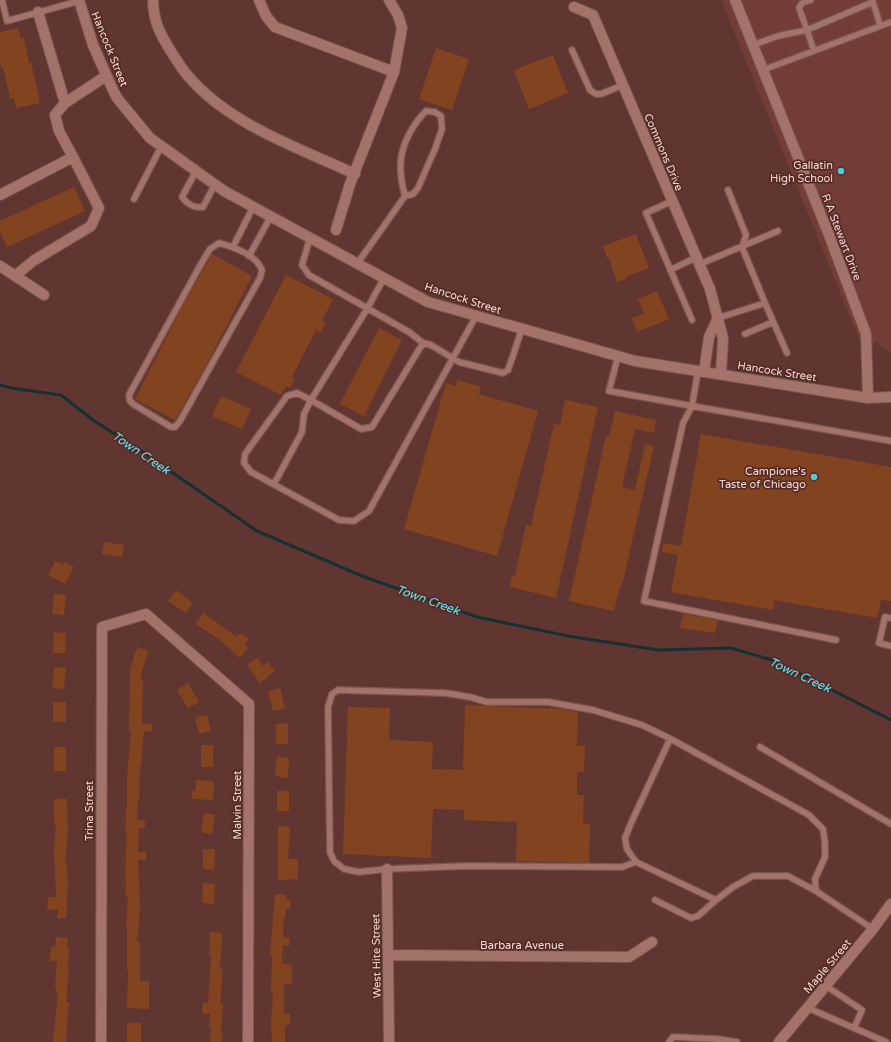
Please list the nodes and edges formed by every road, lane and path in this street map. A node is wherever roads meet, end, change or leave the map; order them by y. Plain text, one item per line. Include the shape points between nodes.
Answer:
1 (2, 0) edge
2 (153, 0) edge
3 (259, 0) edge
4 (389, 0) edge
5 (735, 0) edge
6 (811, 0) edge
7 (79, 1) edge
8 (876, 1) edge
9 (574, 7) dead end
10 (38, 12) junction
11 (891, 22) edge
12 (880, 25) junction
13 (807, 30) junction
14 (753, 45) junction
15 (572, 50) dead end
16 (814, 51) junction
17 (763, 70) junction
18 (394, 72) junction
19 (106, 76) junction
20 (623, 85) junction
21 (65, 103) junction
22 (162, 147) junction
23 (73, 157) junction
24 (196, 171) junction
25 (354, 174) junction
26 (214, 184) junction
27 (728, 190) dead end
28 (0, 195) edge
29 (405, 196) junction
30 (134, 199) dead end
31 (672, 201) junction
32 (254, 207) junction
33 (271, 216) junction
34 (336, 230) dead end
35 (778, 231) dead end
36 (310, 238) junction
37 (233, 247) junction
38 (742, 247) junction
39 (249, 256) junction
40 (698, 261) junction
41 (357, 264) junction
42 (0, 266) edge
43 (670, 270) junction
44 (15, 276) junction
45 (384, 278) junction
46 (44, 294) dead end
47 (765, 303) junction
48 (367, 309) junction
49 (476, 316) junction
50 (718, 318) junction
51 (692, 320) dead end
52 (773, 322) junction
53 (522, 329) junction
54 (745, 334) dead end
55 (423, 344) junction
56 (787, 353) dead end
57 (618, 356) junction
58 (452, 357) junction
59 (701, 371) junction
60 (721, 374) junction
61 (891, 397) edge
62 (868, 398) junction
63 (311, 400) junction
64 (692, 406) junction
65 (891, 441) edge
66 (274, 484) junction
67 (146, 614) joint
68 (891, 618) edge
69 (836, 640) dead end
70 (891, 646) edge
71 (670, 738) junction
72 (760, 747) dead end
73 (891, 824) edge
74 (636, 862) junction
75 (387, 869) junction
76 (816, 891) junction
77 (655, 900) dead end
78 (716, 900) junction
79 (891, 904) edge
80 (873, 929) junction
81 (652, 942) dead end
82 (388, 955) junction
83 (826, 986) junction
84 (808, 1008) junction
85 (854, 1028) junction
86 (101, 1042) edge
87 (248, 1042) edge
88 (389, 1042) edge
89 (669, 1042) edge
90 (737, 1042) edge
91 (779, 1042) edge
92 (886, 1042) edge

1 - 10 lane via 7,21
2 - 25 street via 160,34 187,76 212,101 258,130
3 - 18 street via 266,16 275,27
4 - 18 street via 402,28
5 - 14 street, R A Stewart Drive
6 - 13 lane via 799,8
7 - 10 lane
7 - 19 street, Hancock Street
8 - 12 lane
8 - 13 lane
9 - 20 street, Commons Drive via 593,15
10 - 21 street
11 - 12 lane
12 - 16 lane
13 - 14 lane
13 - 16 lane
14 - 17 street, R A Stewart Drive
15 - 20 lane via 590,90 601,94
16 - 17 lane
17 - 62 street, R A Stewart Drive via 866,334
18 - 25 street
19 - 21 street
19 - 22 street, Hancock Street via 117,98 150,138
20 - 31 street, Commons Drive
21 - 23 street via 55,115 59,131
22 - 24 street, Hancock Street
22 - 30 lane
23 - 28 street
23 - 44 street via 99,208 91,226 33,261
24 - 26 street, Hancock Street
24 - 26 lane via 182,197 186,203 203,207
25 - 34 street
26 - 32 street, Hancock Street
27 - 38 lane via 746,235
29 - 29 lane via 400,173 402,151 415,122 426,111 435,112 441,116 442,129 435,149 418,188
29 - 41 lane
31 - 40 street, Commons Drive
31 - 43 lane via 646,213
32 - 33 street, Hancock Street
32 - 37 lane
33 - 36 street, Hancock Street
33 - 39 lane
35 - 38 lane
36 - 41 street, Hancock Street
36 - 48 lane via 302,265 309,275
37 - 39 lane
37 - 39 lane via 219,243 210,250 129,395 133,404 171,427 175,427 180,421 260,278 262,270
38 - 40 lane
38 - 47 lane
40 - 43 lane
40 - 50 street, Commons Drive via 710,289
41 - 45 street, Hancock Street
42 - 44 street
43 - 51 lane
44 - 46 street
45 - 48 lane
45 - 49 street, Hancock Street via 428,302
47 - 50 lane
47 - 52 lane
48 - 55 lane via 409,332
48 - 63 lane
49 - 53 street, Hancock Street
49 - 58 lane
50 - 59 street
50 - 60 street, Commons Drive via 724,338
52 - 54 lane
52 - 56 lane
53 - 57 street, Hancock Street
53 - 58 lane via 508,370 503,373 459,362
55 - 58 lane via 431,345
55 - 63 lane via 372,427 361,429
57 - 59 street, Hancock Street
57 - 64 lane via 609,392
58 - 66 lane via 369,511 354,521 339,520
59 - 60 street, Hancock Street
59 - 64 lane
60 - 62 street, Hancock Street
61 - 62 street, Hancock Street
63 - 66 lane via 304,414 302,432
63 - 66 lane via 297,393 286,396 245,454 244,463 251,472
64 - 65 lane
64 - 69 lane via 682,423 644,601
67 - 86 street, Trina Street via 102,627
67 - 87 street, Malvin Street via 249,704
68 - 70 lane via 885,617 879,643
71 - 74 lane via 626,838 627,849
71 - 75 lane via 642,725 594,710 548,702 487,702 445,692 338,690 332,694 328,707 330,852 334,861 344,869 359,872
71 - 76 lane via 809,815 823,829 825,857 815,879
72 - 73 lane
74 - 75 lane via 622,867 465,866
74 - 78 lane
75 - 82 street, West Hite Street
76 - 78 lane via 788,876 753,876
76 - 80 lane
77 - 78 lane via 690,918 698,916
79 - 80 street, Maple Street
80 - 83 street, Maple Street
81 - 82 street, Barbara Avenue via 629,957
82 - 88 street, West Hite Street
83 - 84 street, Maple Street
83 - 85 lane via 862,1010
84 - 85 lane
84 - 91 street, Maple Street
85 - 92 lane
89 - 90 lane via 673,1037

